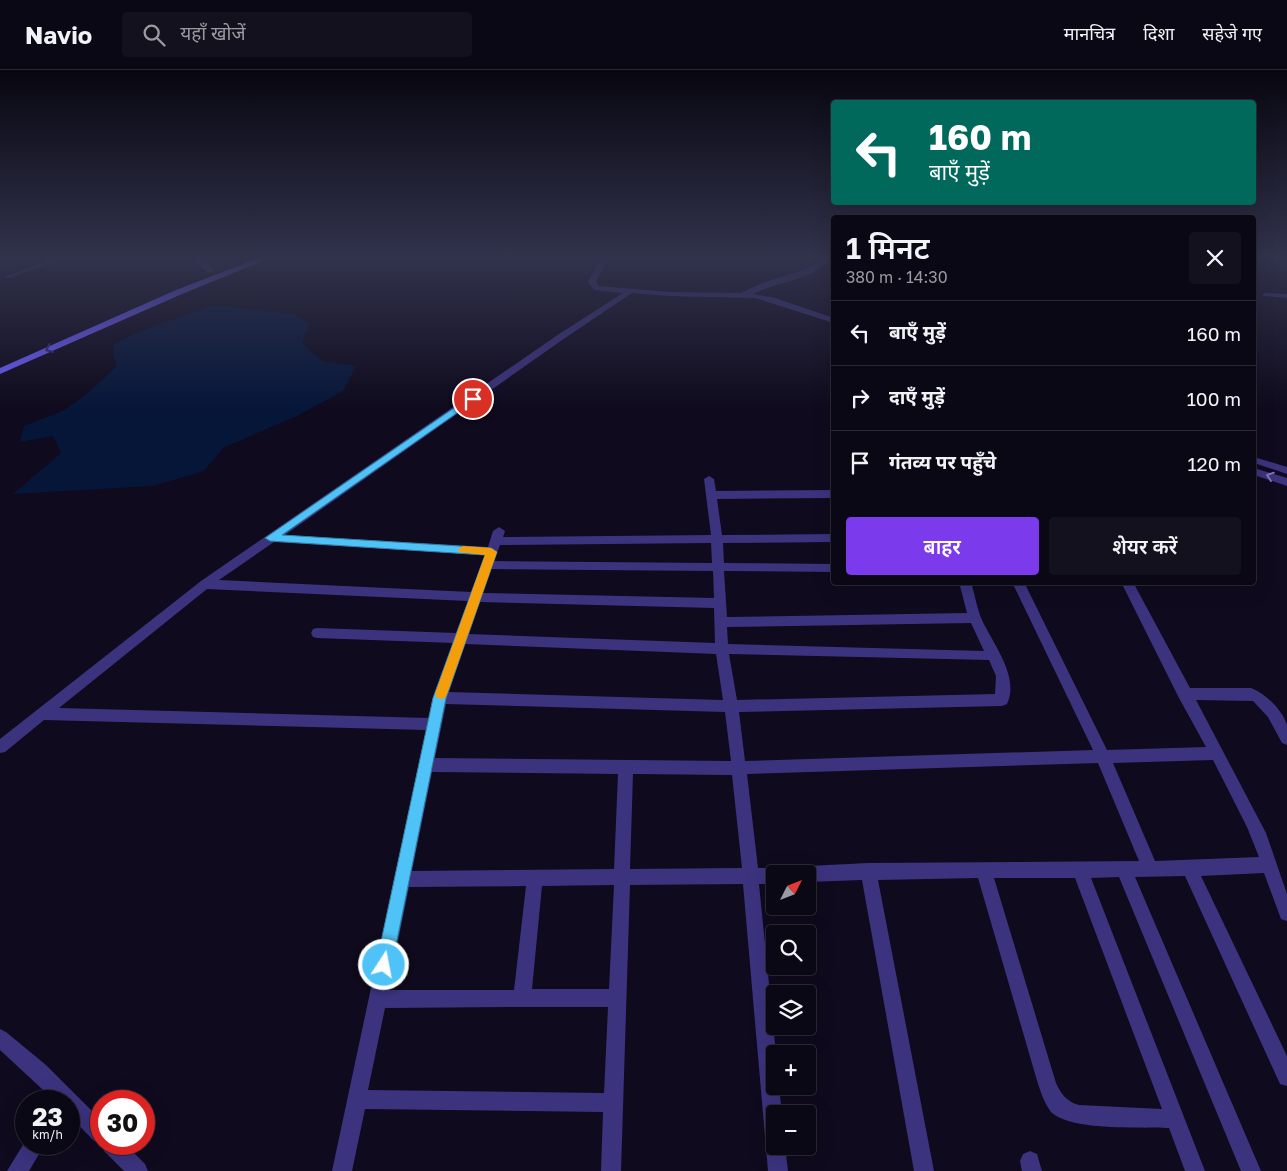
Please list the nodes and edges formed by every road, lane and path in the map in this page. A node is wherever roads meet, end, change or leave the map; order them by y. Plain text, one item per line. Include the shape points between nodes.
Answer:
1 (127, 307) edge
2 (144, 307) edge
3 (606, 307) edge
4 (794, 307) edge
5 (831, 320) edge
6 (0, 362) edge
7 (0, 371) edge
8 (1256, 461) edge
9 (1287, 471) edge
10 (1256, 472) edge
11 (709, 479) dead end
12 (1287, 482) edge
13 (831, 494) edge
14 (712, 495) junction
15 (270, 538) junction
16 (831, 538) edge
17 (717, 539) junction
18 (493, 547) junction
19 (718, 567) junction
20 (831, 568) edge
21 (205, 584) junction
22 (966, 585) edge
23 (1019, 585) edge
24 (1129, 585) edge
25 (476, 597) junction
26 (720, 603) junction
27 (976, 618) junction
28 (721, 622) junction
29 (317, 633) dead end
30 (460, 639) junction
31 (722, 649) junction
32 (985, 656) dead end
33 (1184, 694) junction
34 (440, 698) junction
35 (731, 706) junction
36 (42, 714) junction
37 (434, 724) junction
38 (1287, 739) edge
39 (0, 747) edge
40 (1216, 753) junction
41 (1103, 757) junction
42 (425, 764) junction
43 (626, 767) junction
44 (739, 768) junction
45 (1268, 865) junction
46 (1150, 868) junction
47 (1124, 869) junction
48 (1190, 869) junction
49 (1080, 870) junction
50 (984, 871) junction
51 (868, 872) junction
52 (816, 874) edge
53 (766, 876) edge
54 (750, 877) junction
55 (535, 878) junction
56 (622, 878) junction
57 (402, 879) junction
58 (1287, 913) edge
59 (522, 998) junction
60 (618, 998) junction
61 (377, 999) junction
62 (0, 1038) edge
63 (1287, 1077) edge
64 (55, 1090) edge
65 (357, 1099) junction
66 (614, 1103) junction
67 (772, 1105) edge
68 (80, 1114) edge
69 (1175, 1119) junction
70 (90, 1124) edge
71 (28, 1155) edge
72 (122, 1155) edge
73 (777, 1155) edge
74 (17, 1171) edge
75 (138, 1171) edge
76 (342, 1171) edge
77 (611, 1171) edge
78 (778, 1171) edge
79 (924, 1171) edge
80 (1195, 1171) edge
81 (1252, 1171) edge

1 - 6 main road
2 -> 7 main road
3 - 15 street
4 - 5 street
8 - 9 street
12 -> 10 street
11 - 14 street
13 - 14 street
14 - 17 street
15 - 18 street
15 - 21 street
16 - 17 street
17 - 18 street
17 - 19 street
18 - 19 street
18 - 25 street
19 - 20 street
19 - 26 street
21 - 25 street
21 - 36 street
22 - 27 street
23 - 41 street
24 - 33 street
25 - 26 street
25 - 30 street
26 - 28 street
27 - 28 street
27 - 35 street via 1003,676 1002,700
28 - 31 street
29 - 30 street
30 - 31 street
30 - 34 street
31 - 32 street
31 - 35 street
33 - 38 street via 1259,696
33 - 40 street
34 - 35 street
34 - 37 street
35 - 44 street
36 - 37 street
36 - 39 street
37 - 42 street
40 - 41 street
40 - 45 street via 1253,822
41 - 44 street
41 - 46 street
42 - 43 street
42 - 57 street
43 - 44 street
43 - 56 street
44 - 54 street
45 - 48 street
45 - 58 street
46 - 47 street
46 - 48 street
47 - 49 street
47 - 81 street
48 - 63 street
49 - 50 street
49 - 69 street
50 - 51 street
50 - 69 street via 1054,1101 1065,1111 1080,1115
51 - 52 street
51 - 79 street
53 - 54 street
54 - 56 street
54 - 67 street
55 - 56 street
55 - 57 street
55 - 59 street
56 - 60 street
57 - 61 street
59 - 60 street
59 - 61 street
60 - 66 street
61 - 65 street
62 - 64 street
65 - 66 street
65 - 76 street
66 - 77 street
68 - 70 street
69 - 80 street
71 - 74 street
72 - 75 street
73 - 78 street

